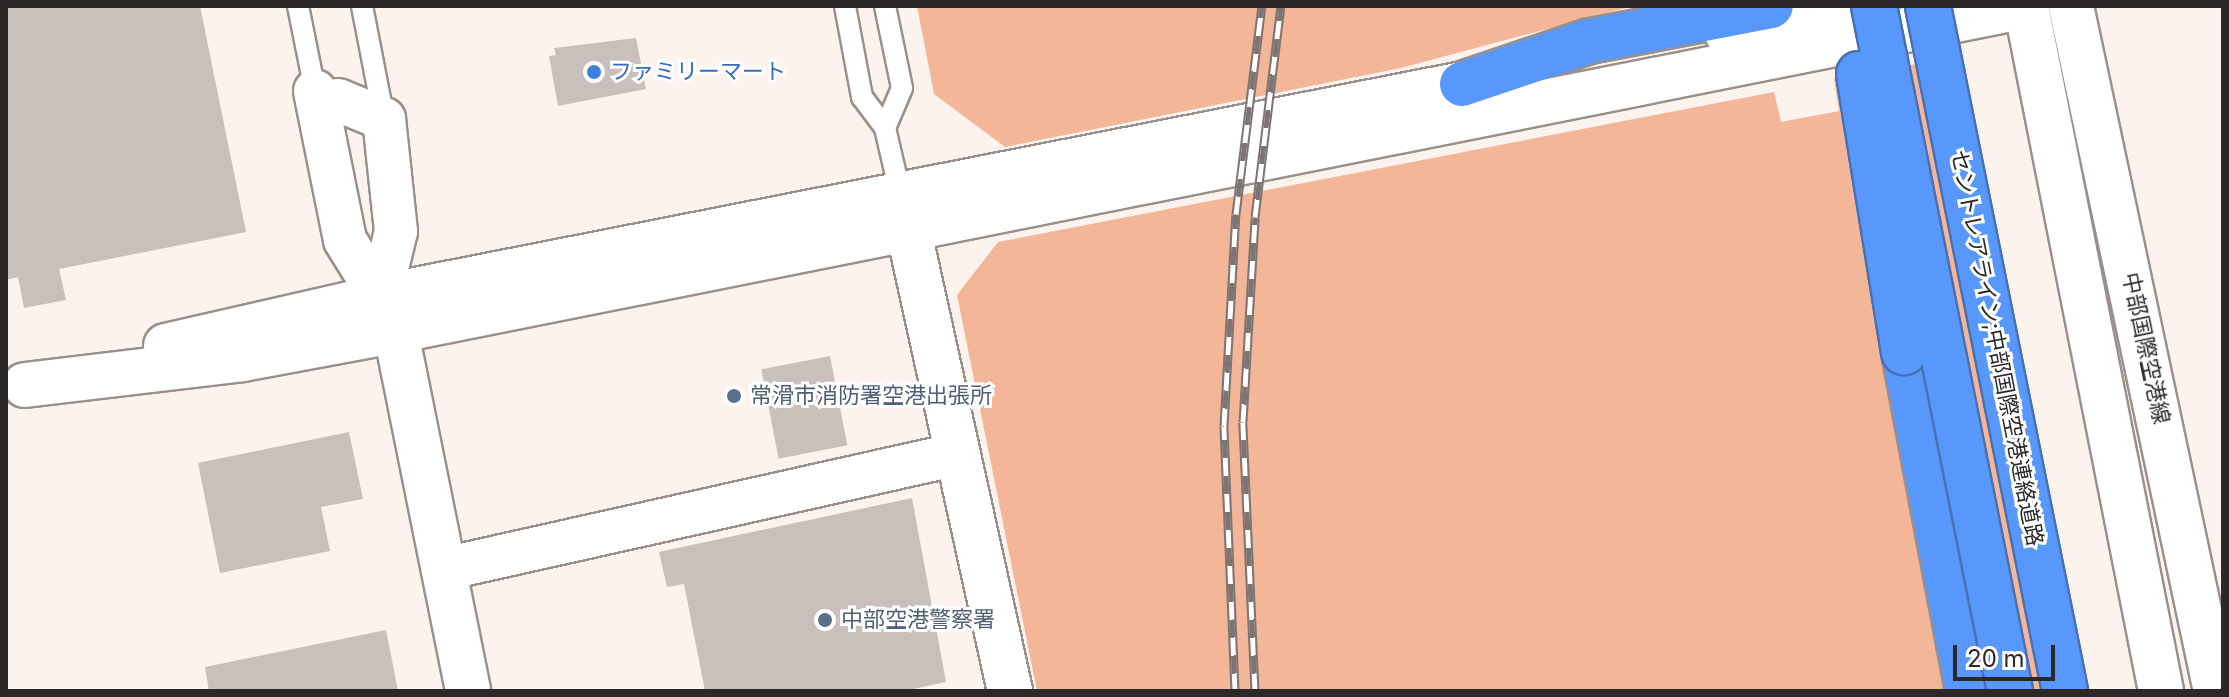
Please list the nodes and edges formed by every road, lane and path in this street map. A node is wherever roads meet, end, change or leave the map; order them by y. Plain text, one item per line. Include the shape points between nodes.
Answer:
1 (298, 6) edge
2 (362, 6) edge
3 (845, 6) edge
4 (885, 6) edge
5 (1771, 6) edge
6 (1847, 6) edge
7 (1872, 6) edge
8 (1928, 6) edge
9 (2026, 6) edge
10 (2071, 6) edge
11 (1462, 84) junction
12 (318, 102) junction
13 (384, 119) junction
14 (885, 128) junction
15 (905, 214) junction
16 (387, 313) junction
17 (15, 387) edge
18 (958, 454) junction
19 (444, 569) junction
20 (468, 691) edge
21 (1010, 691) edge
22 (1968, 691) edge
23 (2010, 691) edge
24 (2065, 691) edge
25 (2161, 691) edge
26 (2216, 691) edge

1 - 12 lane
2 - 13 lane
3 - 14 lane via 862,97
4 - 14 lane via 902,88
5 - 11 highway via 1590,41
6 - 22 highway, bridge via 1881,232
7 - 11 street
7 - 23 highway, bridge
8 - 24 highway, セントレアライン;中部国際空港連絡道路, bridge
9 - 15 street
9 - 25 street
10 - 26 street, 中部国際空港線
11 - 15 street
12 - 13 street via 338,100
12 - 16 street via 345,240
13 - 16 street via 396,231
14 - 15 lane
15 - 16 street
15 - 18 street
16 - 17 street via 242,359
16 - 19 street
18 - 19 street
18 - 21 street
19 - 20 street

